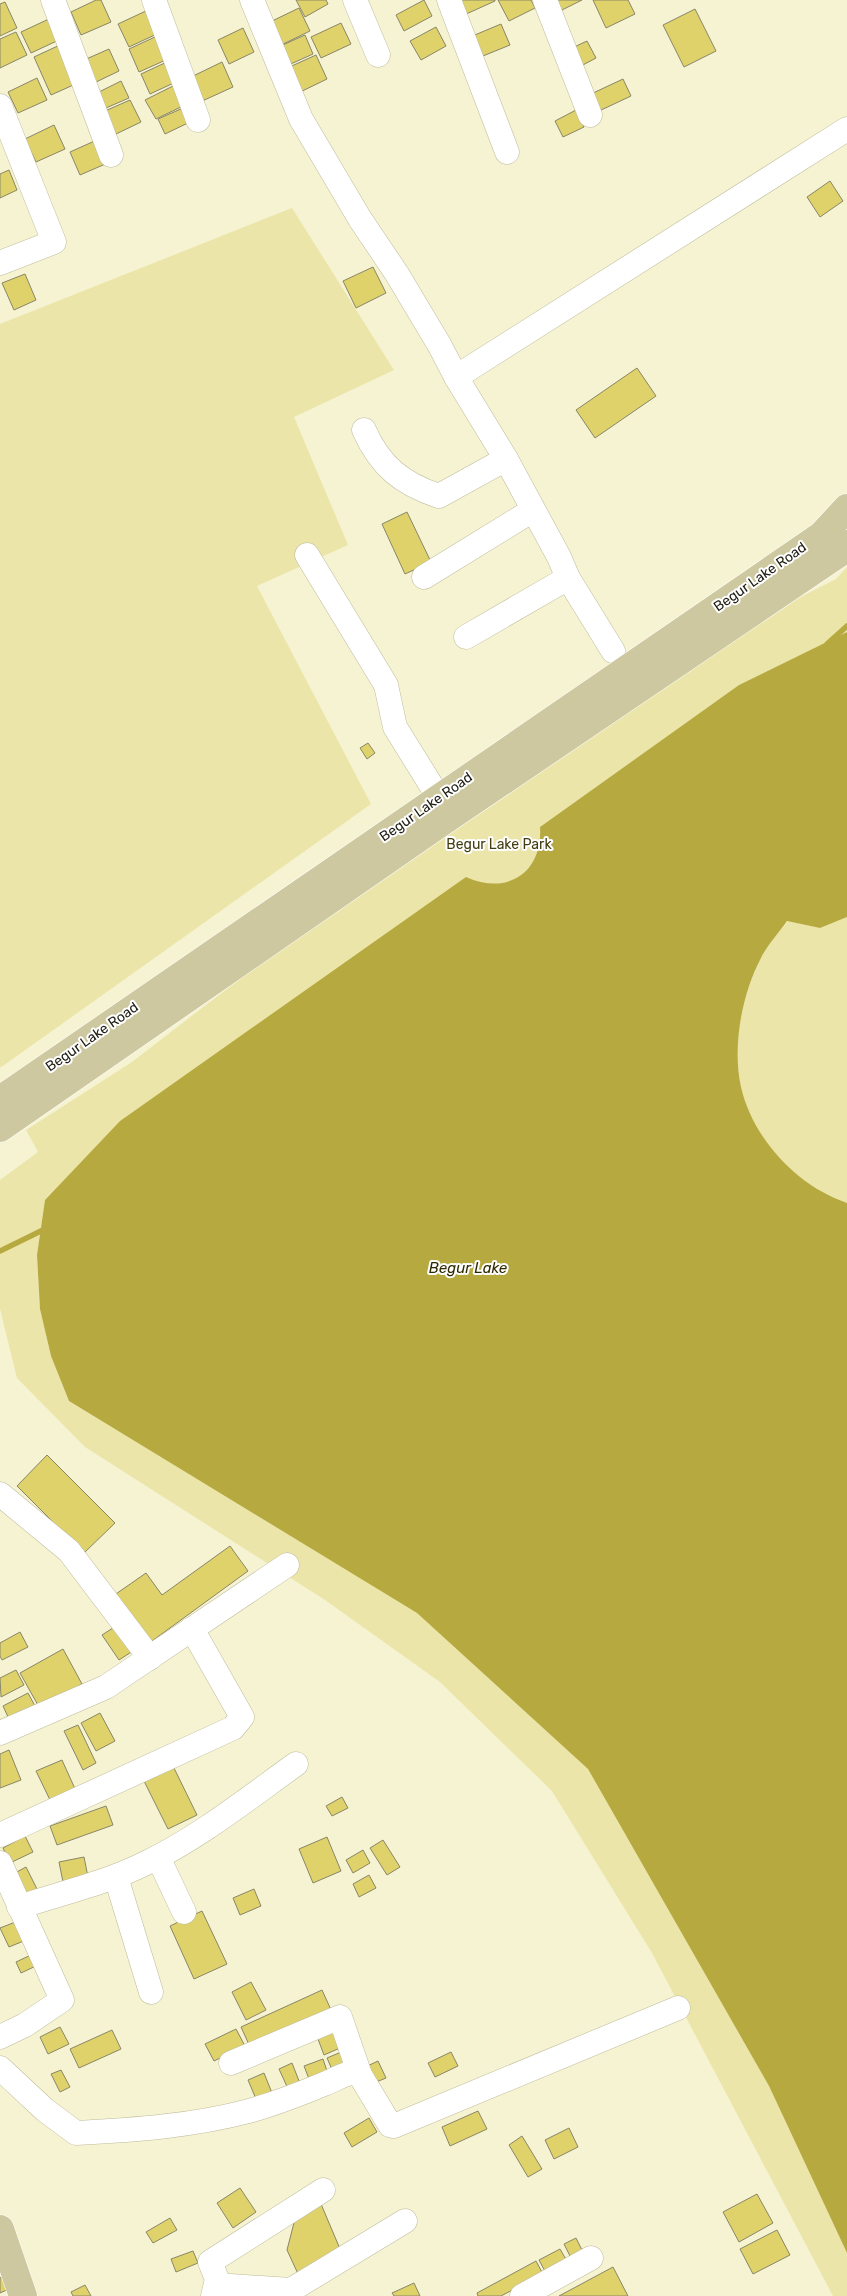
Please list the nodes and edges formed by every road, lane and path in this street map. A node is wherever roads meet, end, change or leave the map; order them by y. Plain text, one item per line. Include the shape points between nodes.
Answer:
1 (53, 0) edge
2 (154, 0) edge
3 (252, 0) edge
4 (354, 0) edge
5 (449, 0) edge
6 (545, 0) edge
7 (378, 55) dead end
8 (0, 106) edge
9 (590, 115) dead end
10 (198, 120) dead end
11 (847, 129) edge
12 (507, 152) dead end
13 (111, 155) dead end
14 (0, 263) edge
15 (456, 377) junction
16 (364, 430) dead end
17 (506, 459) junction
18 (847, 508) edge
19 (533, 510) junction
20 (847, 544) edge
21 (307, 555) dead end
22 (424, 578) dead end
23 (568, 578) junction
24 (466, 637) dead end
25 (613, 651) dead end
26 (439, 798) junction
27 (170, 998) junction
28 (0, 1100) edge
29 (0, 1128) edge
30 (0, 1494) edge
31 (287, 1565) dead end
32 (192, 1629) junction
33 (150, 1658) junction
34 (0, 1733) edge
35 (296, 1764) dead end
36 (0, 1835) edge
37 (158, 1857) junction
38 (0, 1863) edge
39 (116, 1877) junction
40 (20, 1907) junction
41 (184, 1912) dead end
42 (151, 1992) dead end
43 (678, 2008) dead end
44 (0, 2036) edge
45 (231, 2063) dead end
46 (0, 2068) edge
47 (360, 2075) junction
48 (323, 2190) dead end
49 (405, 2221) dead end
50 (0, 2230) edge
51 (590, 2258) dead end
52 (214, 2290) edge
53 (23, 2296) edge
54 (522, 2296) edge

1 - 13 street
2 - 10 street
3 - 15 street via 302,119
4 - 7 street
5 - 12 street
6 - 9 street
8 - 14 street via 54,242
11 - 15 street
15 - 17 street
16 - 17 street via 373,450 392,472 439,496
17 - 19 street
18 - 26 main road, Begur Lake Road via 822,535
19 - 22 street
19 - 23 street
20 - 27 main road, Begur Lake Road via 838,554 439,824
21 - 26 street via 386,685 395,727
23 - 24 street
23 - 25 street
26 - 27 main road, Begur Lake Road
27 - 28 main road, Begur Lake Road
27 - 29 main road, Begur Lake Road
30 - 33 street via 69,1552
31 - 32 street
32 - 33 street
32 - 36 street via 242,1717 233,1728
33 - 34 street via 106,1687
35 - 37 street via 207,1828
37 - 39 street
37 - 41 street
38 - 40 street
39 - 40 street
39 - 42 street
40 - 44 street via 62,2000 25,2026
43 - 47 street via 394,2126
45 - 47 street via 340,2017
46 - 47 street via 45,2110 76,2133 148,2129 209,2120 250,2110 349,2072
48 - 52 street via 210,2262 216,2272
49 - 52 street via 291,2290
50 - 53 main road
51 - 54 street

